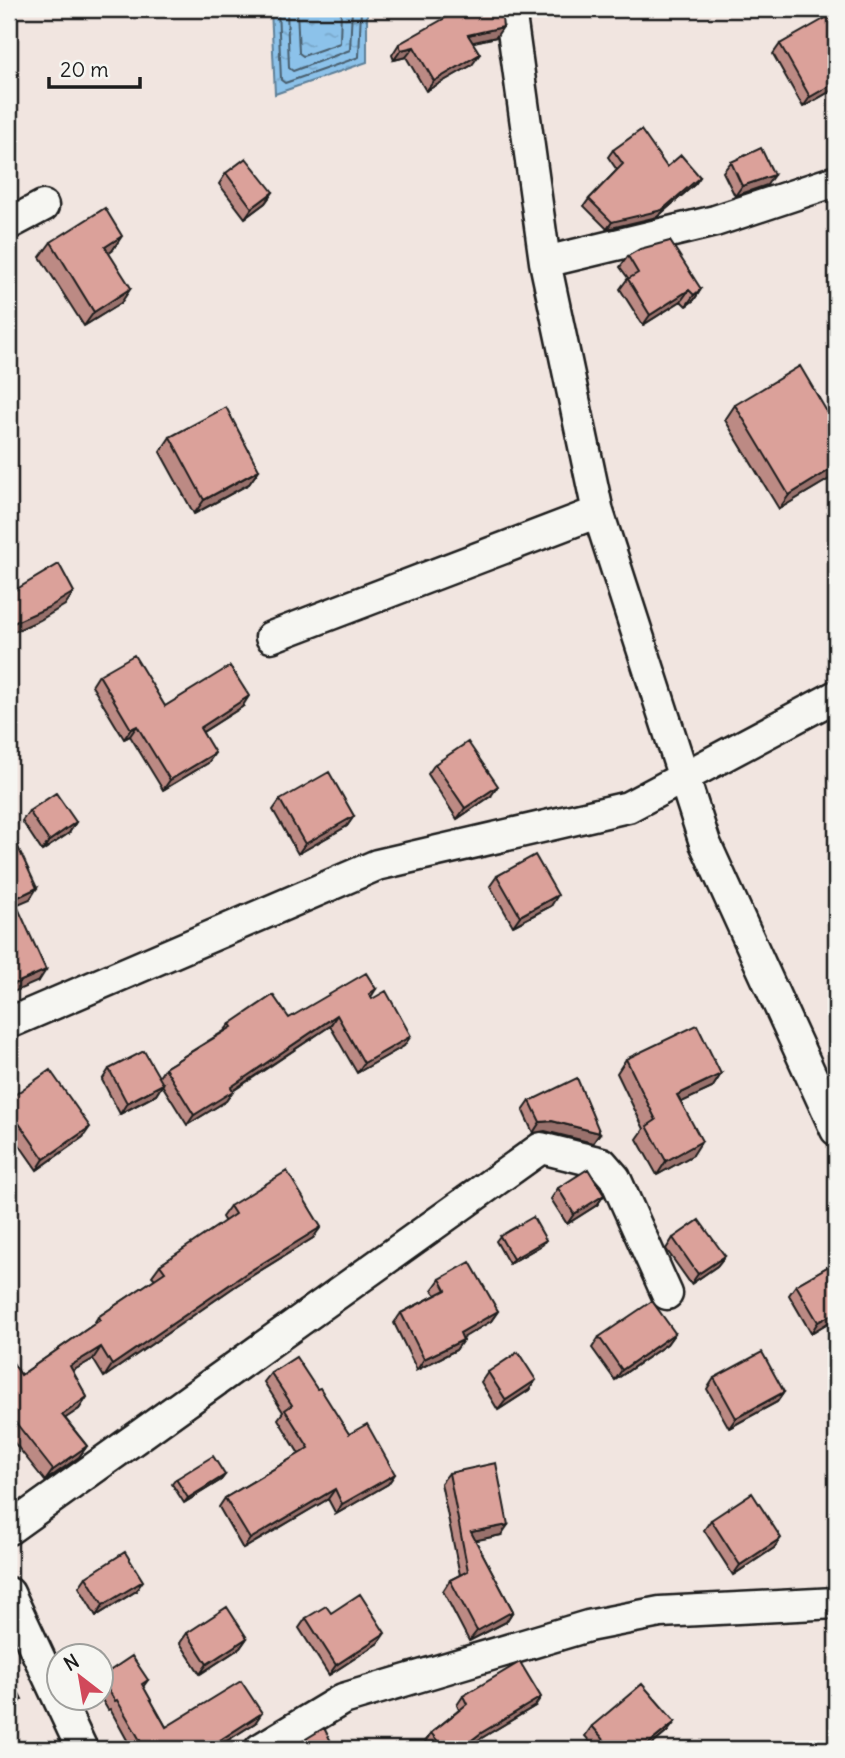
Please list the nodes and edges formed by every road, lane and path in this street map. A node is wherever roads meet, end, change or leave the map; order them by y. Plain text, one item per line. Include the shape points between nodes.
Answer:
1 (510, 9) edge
2 (836, 181) edge
3 (43, 206) dead end
4 (9, 223) edge
5 (545, 262) junction
6 (598, 512) junction
7 (271, 637) dead end
8 (836, 696) edge
9 (684, 777) junction
10 (9, 1023) edge
11 (836, 1130) edge
12 (667, 1294) dead end
13 (9, 1529) edge
14 (9, 1593) edge
15 (836, 1603) edge
16 (82, 1749) edge
17 (260, 1749) edge

1 - 5 street
2 - 5 street via 715,221
3 - 4 street
5 - 6 street
6 - 7 street
6 - 9 street
8 - 9 street
9 - 10 street via 628,807 377,864
9 - 11 street via 705,843
12 - 13 street via 615,1178 602,1163 541,1148
14 - 16 street
15 - 17 street via 660,1612 588,1626 342,1699

